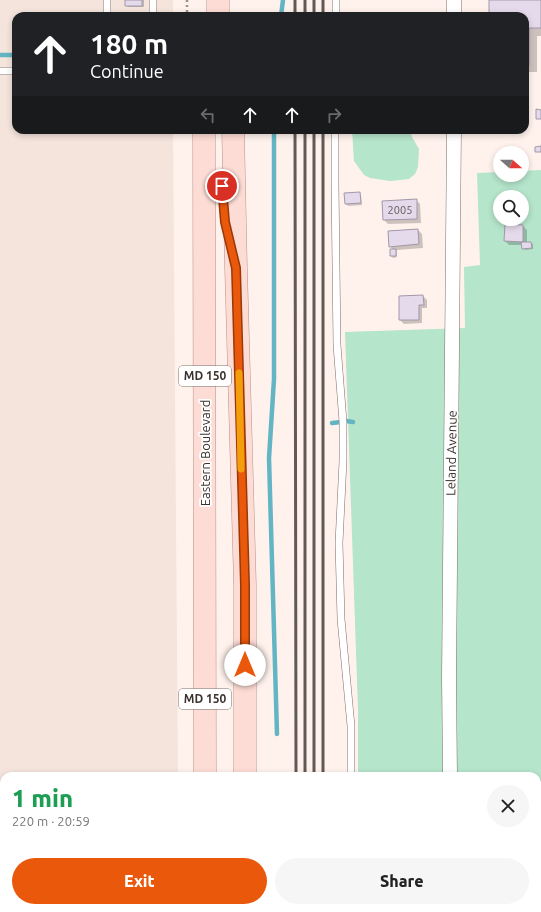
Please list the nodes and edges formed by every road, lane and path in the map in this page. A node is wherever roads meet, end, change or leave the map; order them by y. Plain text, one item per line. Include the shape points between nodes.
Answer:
1 (107, 0) edge
2 (153, 0) edge
3 (187, 0) edge
4 (204, 0) edge
5 (218, 0) edge
6 (233, 0) edge
7 (336, 0) edge
8 (454, 0) edge
9 (107, 12) edge
10 (153, 12) edge
11 (187, 12) edge
12 (204, 12) edge
13 (218, 12) edge
14 (233, 12) edge
15 (336, 12) edge
16 (454, 12) edge
17 (0, 71) edge
18 (12, 71) edge
19 (204, 134) edge
20 (221, 134) edge
21 (233, 134) edge
22 (336, 134) edge
23 (454, 134) edge
24 (236, 268) junction
25 (205, 772) edge
26 (245, 772) edge
27 (351, 772) edge
28 (450, 772) edge

1 - 9 lane
2 - 10 lane
3 - 11 path
4 - 12 main road
5 - 13 main road
6 - 14 main road
7 - 15 lane
8 - 16 street
17 - 18 lane
19 - 25 main road, Eastern Boulevard / MD 150
20 - 24 main road via 225,222
21 - 24 main road, MD 150
22 - 27 lane via 337,346 343,430 339,543 341,619 351,726
23 - 28 street, Leland Avenue
24 - 26 main road, MD 150 via 245,585

